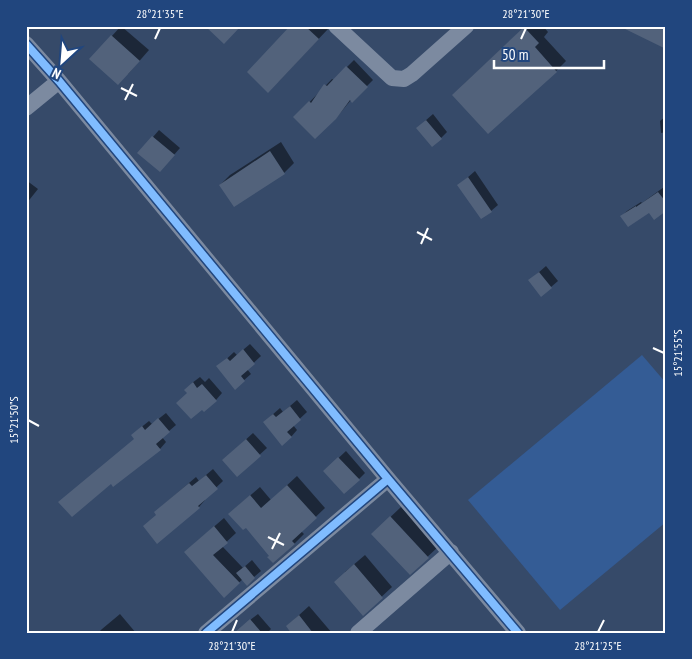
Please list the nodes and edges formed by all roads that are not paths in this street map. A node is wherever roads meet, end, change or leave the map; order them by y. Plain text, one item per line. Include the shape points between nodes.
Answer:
1 (336, 26) edge
2 (466, 26) edge
3 (26, 44) edge
4 (59, 81) junction
5 (26, 108) edge
6 (388, 479) junction
7 (450, 552) junction
8 (206, 633) edge
9 (358, 633) edge
10 (518, 633) edge

1 - 2 street via 392,78 404,79
3 - 4 street
4 - 5 street
4 - 6 street
6 - 7 street
6 - 8 street
7 - 9 street
7 - 10 street

